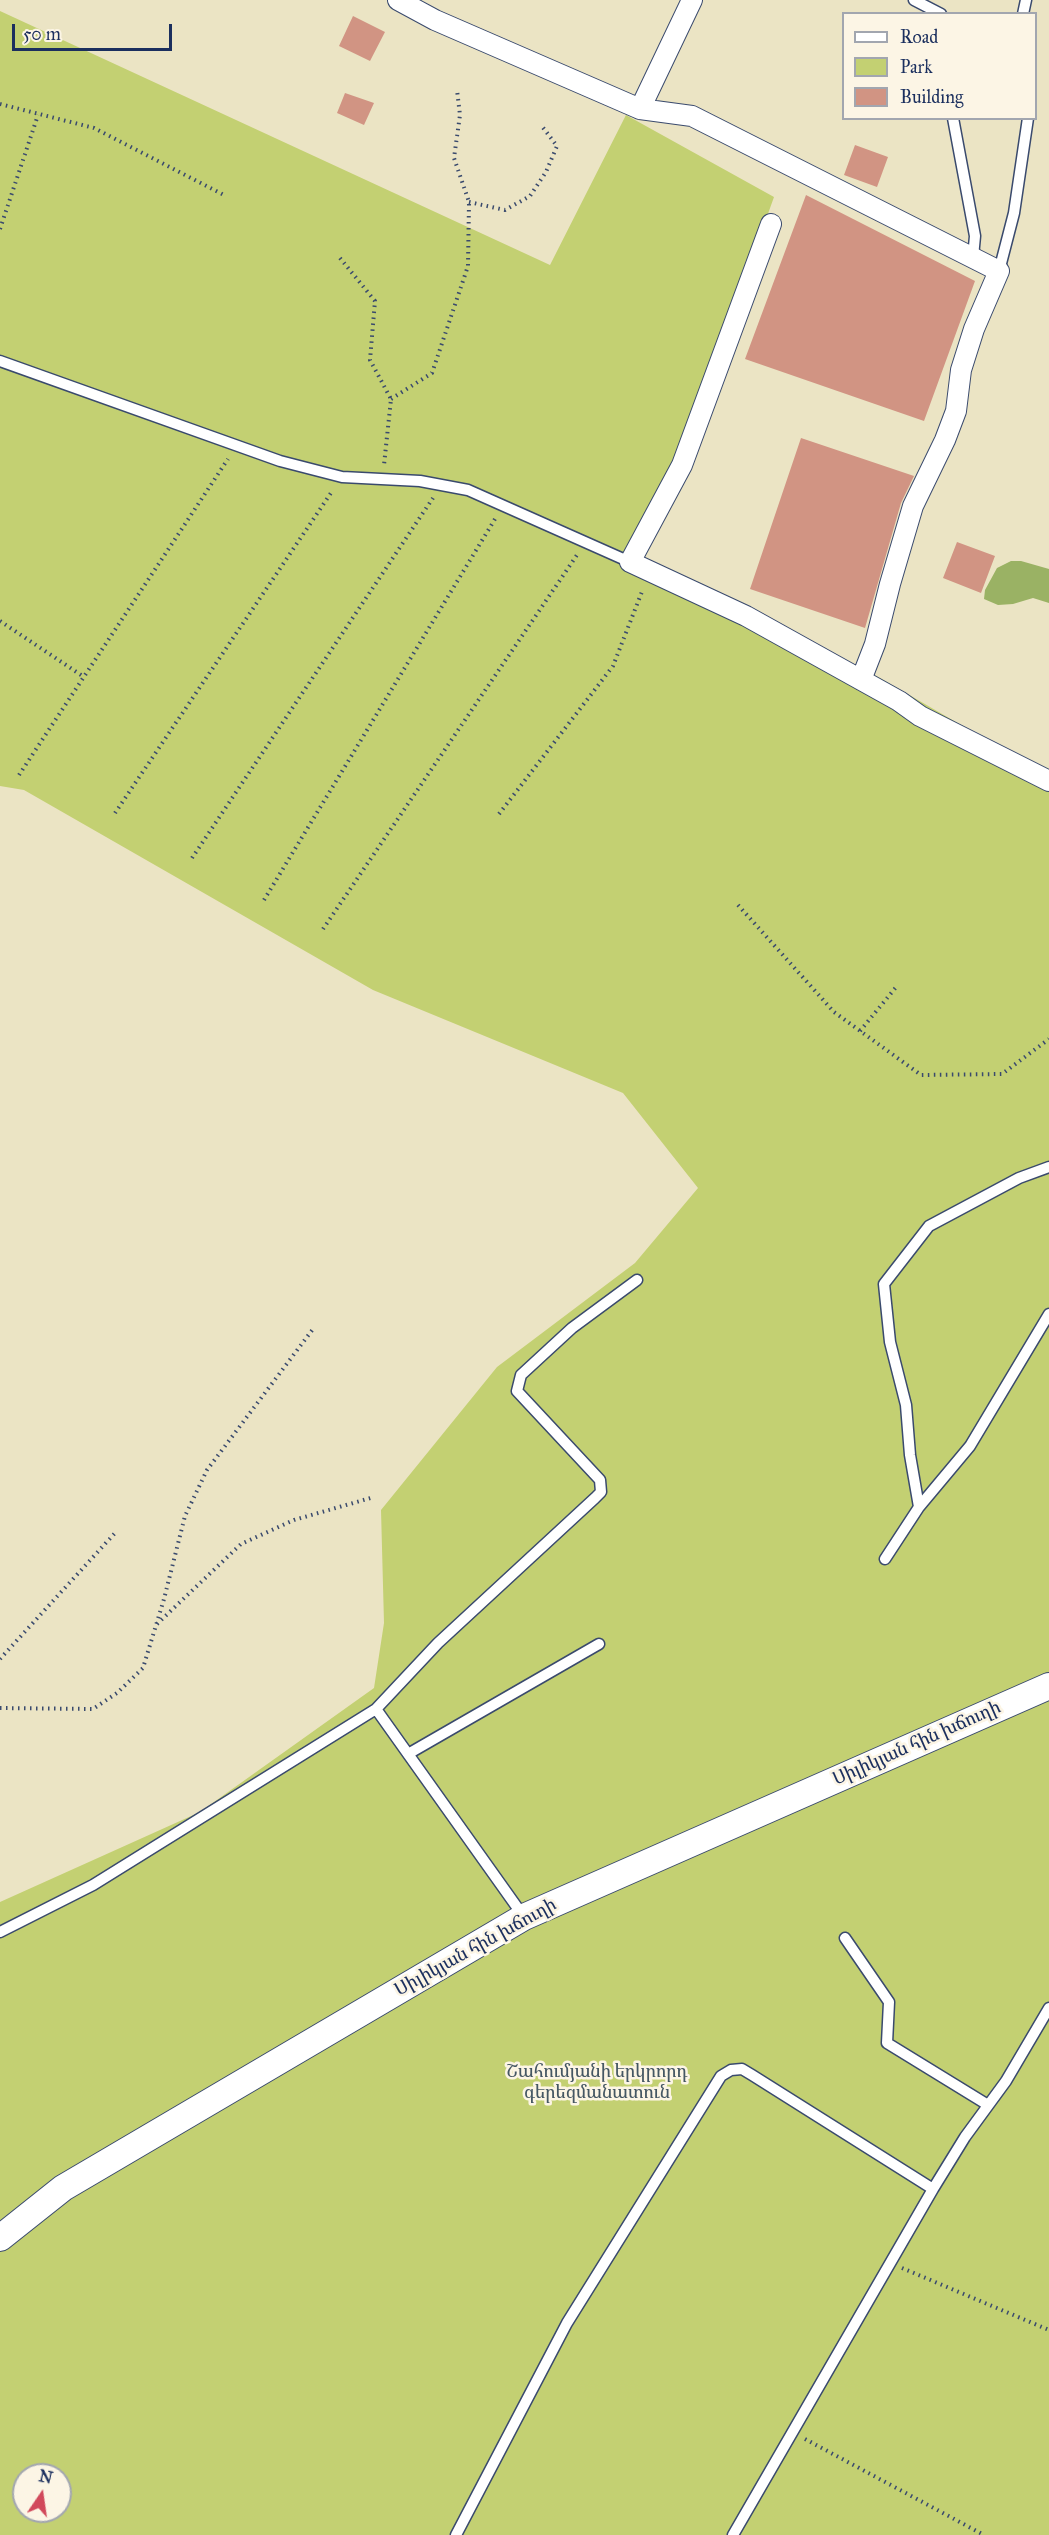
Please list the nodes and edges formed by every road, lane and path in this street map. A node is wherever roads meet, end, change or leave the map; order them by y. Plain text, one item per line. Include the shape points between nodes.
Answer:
1 (398, 0) edge
2 (692, 0) edge
3 (914, 0) edge
4 (937, 12) edge
5 (457, 90) dead end
6 (0, 104) edge
7 (640, 109) junction
8 (38, 115) junction
9 (953, 120) edge
10 (1028, 120) edge
11 (541, 125) dead end
12 (226, 196) dead end
13 (469, 202) junction
14 (771, 225) dead end
15 (0, 229) edge
16 (973, 257) junction
17 (340, 258) dead end
18 (999, 271) junction
19 (0, 361) edge
20 (391, 399) junction
21 (237, 446) junction
22 (342, 477) junction
23 (382, 477) junction
24 (442, 485) junction
25 (503, 506) junction
26 (586, 542) junction
27 (630, 562) junction
28 (650, 571) junction
29 (0, 621) edge
30 (84, 677) junction
31 (861, 680) junction
32 (19, 775) dead end
33 (1049, 781) edge
34 (115, 813) dead end
35 (499, 814) dead end
36 (192, 858) dead end
37 (264, 900) dead end
38 (738, 905) dead end
39 (323, 929) dead end
40 (897, 986) dead end
41 (860, 1031) junction
42 (1049, 1039) edge
43 (1049, 1167) edge
44 (637, 1280) dead end
45 (1049, 1314) edge
46 (313, 1329) dead end
47 (374, 1497) dead end
48 (920, 1507) junction
49 (115, 1533) dead end
50 (885, 1559) dead end
51 (157, 1624) junction
52 (599, 1644) dead end
53 (0, 1659) edge
54 (1049, 1686) edge
55 (0, 1708) edge
56 (376, 1709) junction
57 (408, 1754) junction
58 (524, 1917) junction
59 (0, 1932) edge
60 (845, 1938) dead end
61 (1049, 2007) edge
62 (988, 2105) junction
63 (933, 2189) junction
64 (0, 2238) edge
65 (890, 2263) junction
66 (1049, 2330) edge
67 (794, 2432) junction
68 (456, 2535) edge
69 (734, 2535) edge
70 (984, 2535) edge

1 - 7 street via 435,20
2 - 7 street
3 - 4 lane
5 - 13 path via 460,115 454,158
6 - 8 path
7 - 16 street via 692,116
8 - 12 path via 94,128
8 - 15 path
9 - 16 lane via 975,236
10 - 18 lane via 1014,213
11 - 13 path via 557,146 530,196 505,210
13 - 20 path via 468,266 432,373
14 - 27 street via 682,465
16 - 18 street
17 - 20 path via 375,301 370,360
18 - 31 street via 961,370 956,411 913,506 875,644
19 - 21 lane
20 - 23 path
21 - 22 lane
21 - 30 path
22 - 23 lane
22 - 34 path
23 - 24 lane
24 - 25 lane via 468,490
24 - 36 path
25 - 26 lane
25 - 37 path
26 - 27 lane
26 - 39 path
27 - 28 street
28 - 31 street via 746,616
28 - 35 path via 613,666
29 - 30 path
30 - 32 path
31 - 33 street via 920,716
38 - 41 path via 834,1012
40 - 41 path
41 - 42 path via 921,1075 1002,1074
43 - 48 lane via 1019,1178 929,1226 884,1284 890,1342 906,1405
44 - 56 lane via 572,1328 521,1375 517,1391 600,1480 601,1492 438,1643
45 - 48 lane via 970,1446
46 - 51 path via 207,1470 185,1516
47 - 51 path via 294,1520 241,1544
48 - 50 lane
49 - 53 path
51 - 55 path via 143,1668 93,1709
52 - 57 lane
54 - 58 street, Սիլիկյան հին խճուղի
56 - 57 lane
56 - 59 lane via 93,1885
57 - 58 lane
58 - 64 street, Սիլիկյան հին խճուղի via 63,2188
60 - 62 lane via 889,2002 887,2043
61 - 62 lane
62 - 63 lane
63 - 65 lane
63 - 68 lane via 742,2069 721,2076 567,2323
65 - 66 path
65 - 67 lane
67 - 69 lane
67 - 70 path

